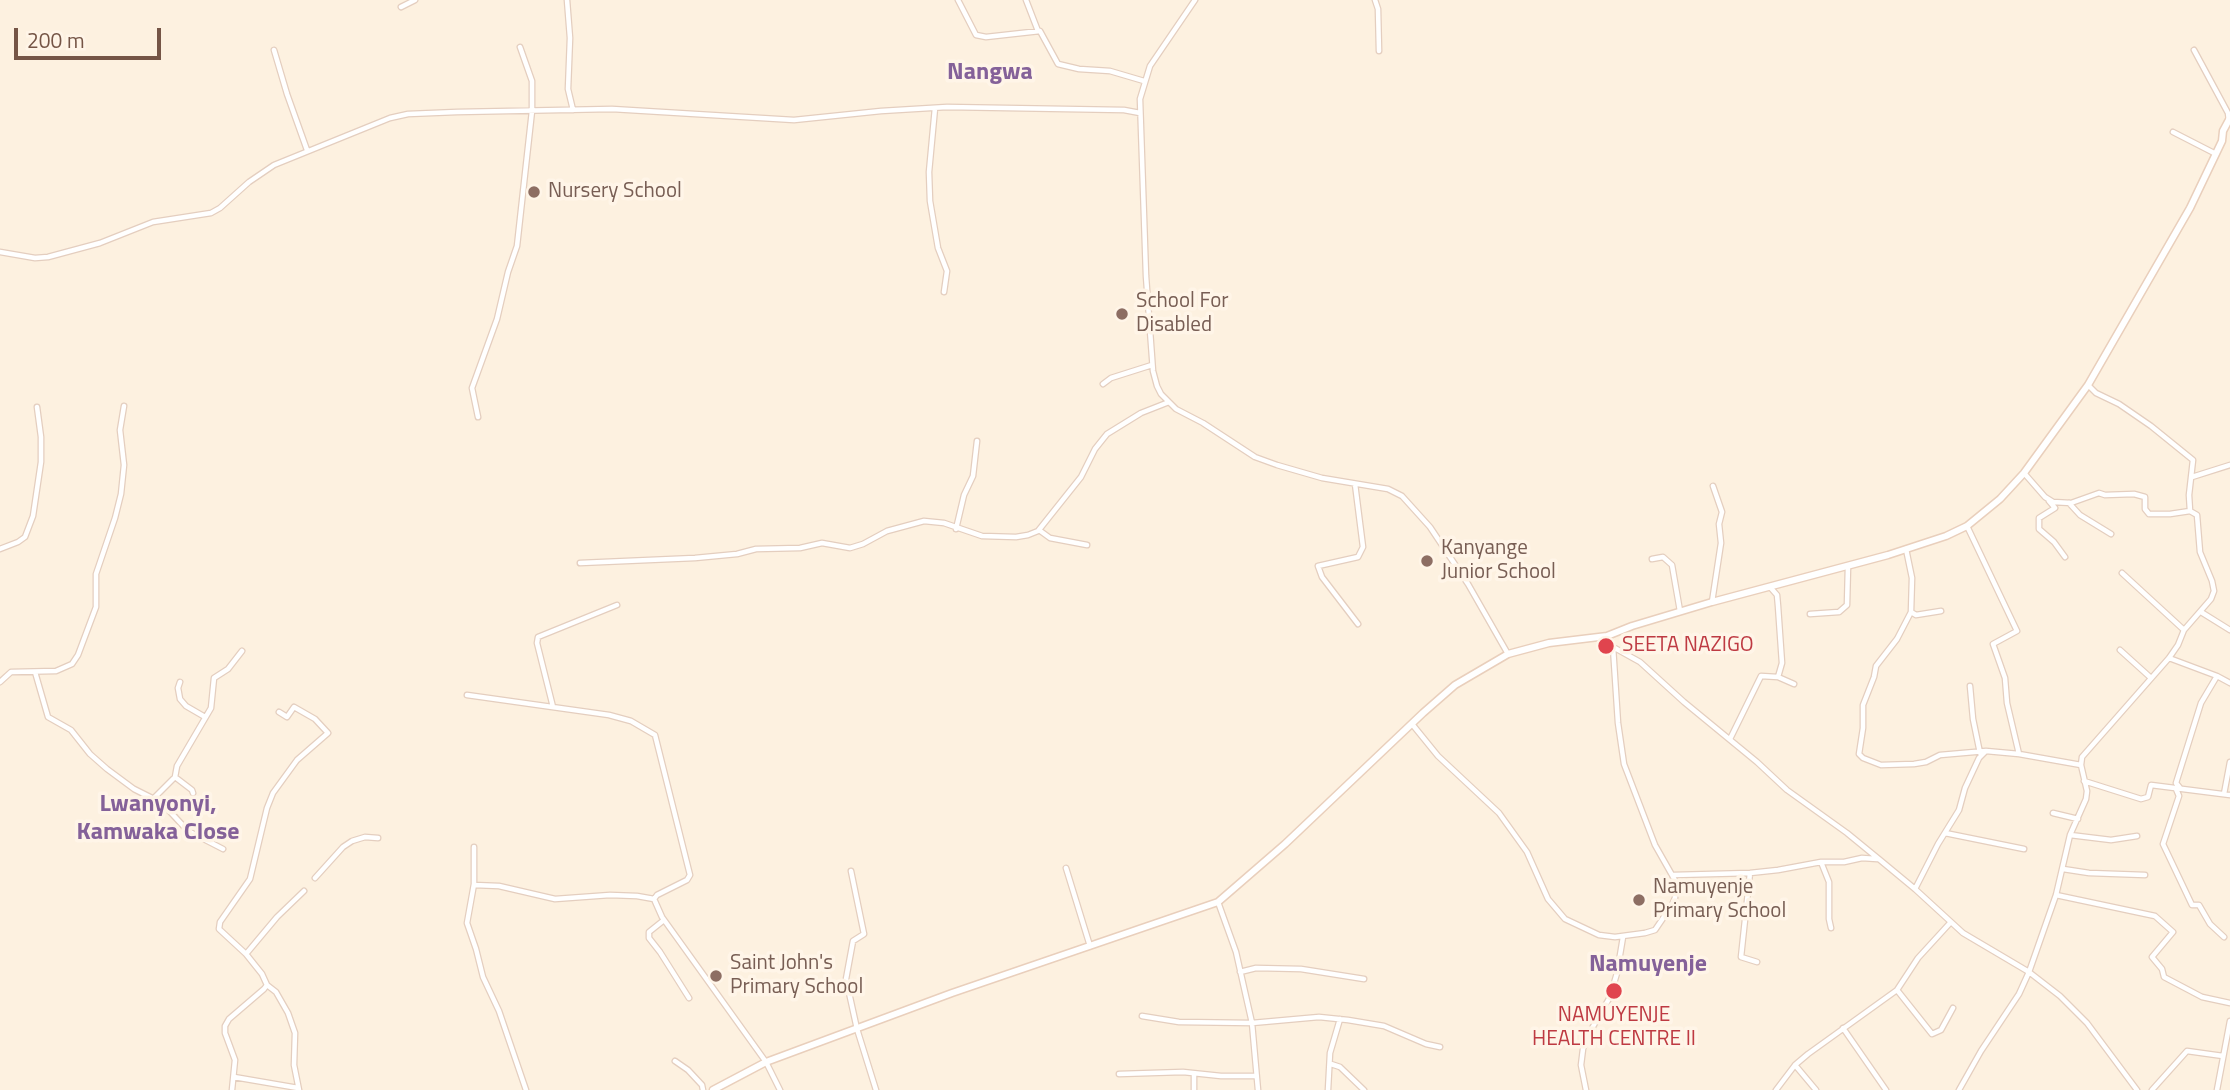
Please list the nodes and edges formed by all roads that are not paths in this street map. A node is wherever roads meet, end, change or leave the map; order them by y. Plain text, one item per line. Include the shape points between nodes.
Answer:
1 (415, 0) edge
2 (567, 0) edge
3 (958, 0) edge
4 (1026, 0) edge
5 (1195, 0) edge
6 (1375, 0) edge
7 (401, 7) dead end
8 (1038, 31) junction
9 (520, 47) dead end
10 (274, 50) dead end
11 (2194, 50) dead end
12 (1379, 51) dead end
13 (1144, 81) junction
14 (935, 108) junction
15 (573, 110) junction
16 (531, 111) junction
17 (1140, 113) junction
18 (2229, 120) edge
19 (2173, 132) dead end
20 (2227, 132) edge
21 (307, 150) junction
22 (2216, 154) junction
23 (0, 252) edge
24 (944, 292) dead end
25 (1152, 365) junction
26 (1103, 384) dead end
27 (2088, 385) junction
28 (1169, 402) junction
29 (124, 406) dead end
30 (37, 407) dead end
31 (478, 417) dead end
32 (977, 440) dead end
33 (2230, 465) edge
34 (2024, 473) junction
35 (2192, 477) junction
36 (1355, 484) junction
37 (1713, 486) dead end
38 (2049, 500) junction
39 (2068, 503) junction
40 (2190, 511) junction
41 (1967, 526) junction
42 (956, 528) junction
43 (1039, 530) junction
44 (2111, 534) dead end
45 (1087, 545) dead end
46 (0, 549) edge
47 (1906, 549) junction
48 (2065, 557) dead end
49 (1652, 559) dead end
50 (580, 563) dead end
51 (1849, 565) junction
52 (2122, 573) dead end
53 (1770, 586) junction
54 (1712, 602) junction
55 (617, 605) dead end
56 (1680, 611) junction
57 (1941, 611) dead end
58 (1912, 612) junction
59 (2200, 612) junction
60 (1810, 614) dead end
61 (1358, 624) dead end
62 (2184, 630) junction
63 (2230, 631) edge
64 (1607, 636) junction
65 (1613, 646) junction
66 (2120, 650) dead end
67 (242, 651) dead end
68 (1508, 654) junction
69 (2169, 658) junction
70 (35, 672) junction
71 (2, 676) edge
72 (2217, 676) junction
73 (1778, 677) junction
74 (2151, 678) junction
75 (0, 682) edge
76 (180, 682) dead end
77 (2230, 683) edge
78 (1794, 684) dead end
79 (1970, 686) dead end
80 (467, 695) dead end
81 (553, 707) junction
82 (279, 712) dead end
83 (205, 717) junction
84 (1412, 724) junction
85 (1730, 739) junction
86 (1986, 751) junction
87 (1980, 753) junction
88 (2019, 754) junction
89 (2230, 762) edge
90 (2081, 765) junction
91 (175, 777) junction
92 (2084, 781) junction
93 (2178, 788) junction
94 (193, 793) dead end
95 (2227, 794) edge
96 (154, 798) junction
97 (2053, 813) dead end
98 (2078, 819) junction
99 (1945, 833) junction
100 (2070, 835) junction
101 (2137, 836) dead end
102 (378, 838) dead end
103 (474, 847) dead end
104 (223, 849) dead end
105 (2024, 849) dead end
106 (1880, 860) junction
107 (1821, 862) junction
108 (1066, 868) dead end
109 (2063, 869) junction
110 (851, 871) dead end
111 (1750, 873) junction
112 (1673, 875) junction
113 (2145, 875) dead end
114 (315, 878) dead end
115 (474, 885) junction
116 (1915, 889) junction
117 (304, 891) dead end
118 (2056, 895) junction
119 (654, 899) junction
120 (1218, 902) junction
121 (664, 920) junction
122 (1950, 923) junction
123 (1831, 928) dead end
124 (1623, 937) junction
125 (2224, 937) dead end
126 (1091, 947) junction
127 (246, 954) junction
128 (1757, 962) dead end
129 (1240, 972) junction
130 (2029, 972) junction
131 (1364, 979) dead end
132 (267, 985) junction
133 (1897, 990) junction
134 (689, 998) dead end
135 (2230, 1003) edge
136 (1953, 1008) dead end
137 (1142, 1016) dead end
138 (1340, 1019) junction
139 (2230, 1021) edge
140 (1252, 1023) junction
141 (1843, 1028) junction
142 (857, 1029) junction
143 (1440, 1047) dead end
144 (2223, 1056) junction
145 (675, 1061) dead end
146 (766, 1062) junction
147 (1331, 1064) junction
148 (1796, 1065) junction
149 (1119, 1074) dead end
150 (1194, 1074) junction
151 (1256, 1076) junction
152 (234, 1077) junction
153 (299, 1089) edge
154 (232, 1090) edge
155 (526, 1090) edge
156 (703, 1090) edge
157 (713, 1090) edge
158 (780, 1090) edge
159 (876, 1090) edge
160 (1194, 1090) edge
161 (1258, 1090) edge
162 (1328, 1090) edge
163 (1364, 1090) edge
164 (1586, 1090) edge
165 (1776, 1090) edge
166 (1816, 1090) edge
167 (1886, 1090) edge
168 (1959, 1090) edge
169 (2137, 1090) edge
170 (2152, 1090) edge
171 (2217, 1090) edge

1 - 7 street
2 - 15 street via 568,89
3 - 8 street via 972,31 980,37
4 - 8 street
5 - 13 street
6 - 12 street
8 - 13 street via 1058,64
9 - 16 street via 532,81
10 - 21 street
11 - 18 street
13 - 17 street
14 - 15 street via 794,120
14 - 17 street
14 - 24 street via 930,201 947,271
15 - 16 street
16 - 21 street via 408,114
16 - 31 street via 517,246 472,388
17 - 25 street
18 - 20 street
19 - 22 street
20 - 22 street
21 - 23 street via 258,174 211,213 153,222 48,257
22 - 27 street via 2186,216
25 - 26 street
25 - 28 street via 1157,386
27 - 34 street
27 - 35 street via 2191,457
28 - 36 street via 1255,457
28 - 43 street via 1108,434
29 - 70 street via 121,494 96,574 96,607 72,664
30 - 46 street via 41,462 33,516 25,537
32 - 42 street via 973,476
33 - 35 street
34 - 38 street
34 - 41 street
35 - 40 street
36 - 61 street via 1363,547 1358,557 1318,566
36 - 68 street via 1393,491 1416,510 1468,584
37 - 54 street via 1722,512
38 - 39 street
38 - 48 street via 2055,508 2039,518 2039,529
39 - 40 street via 2099,493 2134,494 2145,497 2150,514
39 - 44 street
40 - 59 street via 2197,515 2200,552 2213,586 2211,599
41 - 47 street
41 - 88 street via 2017,631 1993,643 2005,678
42 - 43 street via 987,537 1028,536
42 - 50 street via 924,521 850,548 822,543 695,558
43 - 45 street via 1048,538
47 - 51 street
47 - 58 street
49 - 56 street via 1663,557 1672,565
51 - 53 street
51 - 60 street via 1847,605 1839,612
52 - 62 street
53 - 54 street
53 - 73 street via 1779,606 1782,663
54 - 56 street
55 - 81 street via 538,637
56 - 64 street
57 - 58 street
58 - 87 street via 1876,666 1863,705 1859,754 1881,765
59 - 62 street
59 - 63 street
62 - 69 street
64 - 65 street
64 - 68 street
65 - 85 street via 1640,662
65 - 112 street via 1624,764 1654,845
66 - 74 street
67 - 83 street via 214,678 211,708
68 - 84 street via 1455,685
69 - 72 street
69 - 74 street
70 - 71 street
70 - 96 street via 48,717 71,730 90,754 125,783
71 - 75 street
72 - 77 street
72 - 93 street via 2201,703
73 - 78 street
73 - 85 street via 1761,676
74 - 90 street via 2090,746
76 - 83 street via 180,699
79 - 87 street
80 - 81 street
81 - 119 street via 609,715 655,734 690,875
82 - 127 street via 287,717 294,707 328,733 297,760 273,793 250,879 220,922 219,929
83 - 91 street
84 - 120 street
84 - 124 street via 1438,756 1499,813 1527,852 1548,899 1562,916 1599,935
85 - 106 street via 1787,790
86 - 87 street
86 - 88 street
86 - 99 street
88 - 90 street
89 - 95 street
90 - 92 street
91 - 94 street
91 - 96 street
92 - 93 street via 2141,799 2148,797 2151,785
92 - 98 street via 2086,799
93 - 95 street
93 - 125 street via 2163,845 2192,905 2199,905
96 - 104 street via 188,831
97 - 98 street
98 - 100 street
99 - 105 street
99 - 116 street
100 - 101 street via 2111,840
100 - 109 street
102 - 114 street via 352,841
103 - 115 street
106 - 107 street
106 - 116 street
107 - 111 street
107 - 123 street via 1829,882
108 - 126 street
109 - 113 street
109 - 118 street
110 - 142 street via 864,931 853,941 846,976
111 - 112 street
111 - 128 street via 1741,957
112 - 124 street via 1675,898 1655,930
115 - 119 street via 555,899 637,895
115 - 155 street via 468,931
116 - 122 street
117 - 127 street
118 - 130 street
118 - 135 street via 2155,916 2173,932 2151,957 2164,977 2202,997
119 - 121 street
120 - 126 street
120 - 129 street
121 - 134 street via 649,932 649,938
121 - 146 street
122 - 130 street
122 - 133 street
124 - 164 street via 1611,997 1583,1049
126 - 142 street
127 - 132 street
129 - 131 street via 1301,969
129 - 140 street
130 - 168 street
130 - 169 street via 2078,1012
132 - 152 street via 225,1026 235,1060
132 - 153 street via 284,1004 295,1032 293,1065
133 - 136 street via 1932,1034 1941,1030
133 - 141 street
137 - 140 street via 1179,1022
138 - 140 street
138 - 143 street via 1384,1027
138 - 147 street
139 - 144 street
140 - 151 street
141 - 148 street
141 - 167 street
142 - 146 street
142 - 159 street
144 - 170 street via 2187,1051
144 - 171 street
145 - 156 street
146 - 157 street
146 - 158 street
147 - 162 street
147 - 163 street
148 - 165 street
148 - 166 street
149 - 150 street
150 - 151 street
150 - 160 street
151 - 161 street
152 - 153 street
152 - 154 street

